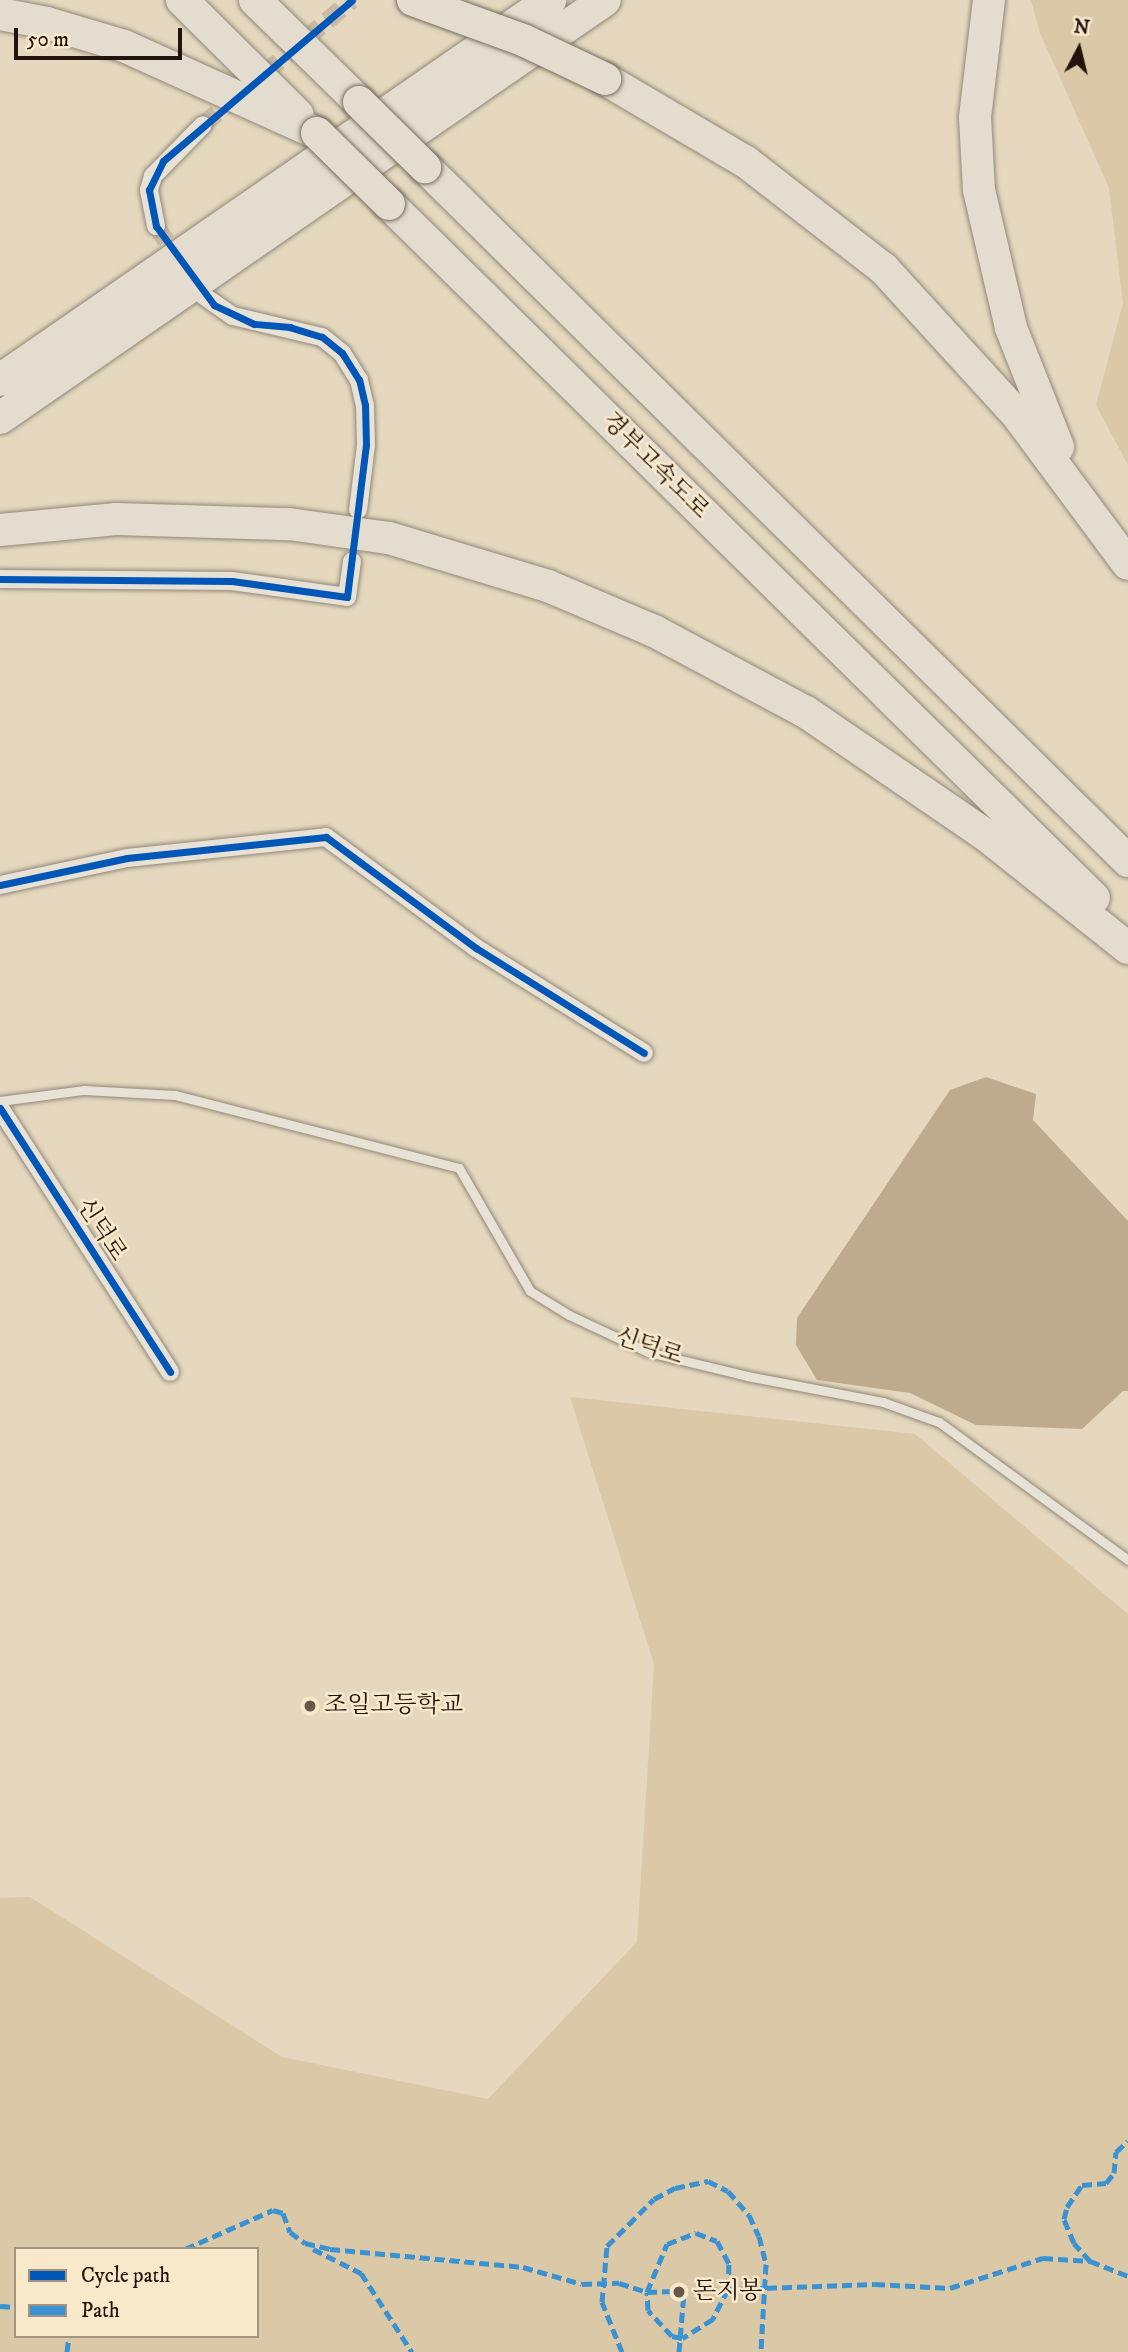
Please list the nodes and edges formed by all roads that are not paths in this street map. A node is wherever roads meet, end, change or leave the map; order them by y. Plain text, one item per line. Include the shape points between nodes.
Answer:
1 (182, 0) edge
2 (255, 0) edge
3 (413, 0) edge
4 (550, 0) edge
5 (606, 0) edge
6 (989, 0) edge
7 (0, 15) edge
8 (203, 125) tunnel mouth
9 (317, 133) junction
10 (156, 226) tunnel mouth
11 (204, 296) dead end
12 (0, 380) edge
13 (0, 418) edge
14 (358, 510) dead end
15 (0, 530) edge
16 (1107, 533) junction
17 (352, 561) dead end
18 (1128, 564) edge
19 (0, 579) edge
20 (1128, 861) edge
21 (0, 885) edge
22 (1128, 932) edge
23 (1128, 948) edge
24 (644, 1053) dead end
25 (0, 1101) edge
26 (0, 1108) edge
27 (170, 1372) dead end
28 (1128, 1560) edge

1 - 9 highway, 경부고속도로
2 - 20 highway, 경부고속도로, bridge
3 - 16 highway, bridge via 523,40 605,79 747,162 876,262 972,362
4 - 12 highway
5 - 13 highway
6 - 16 highway via 980,49 974,137 993,266 1039,406 1067,467
7 - 9 highway via 59,26 124,46
8 - 10 street via 153,176 149,190
9 - 22 highway, 경부고속도로, bridge
11 - 14 street via 233,316 322,337 342,353 359,380 365,405 366,445
15 - 23 highway via 116,519 289,524 400,541 548,586 666,636 806,712 987,836
16 - 18 highway
17 - 19 street via 347,597 232,581
21 - 24 street via 127,858 326,837 476,948
25 - 28 lane, 신덕로 via 84,1090 176,1095 459,1168 530,1291 569,1315 648,1352 883,1402 939,1422
26 - 27 street, 신덕로

